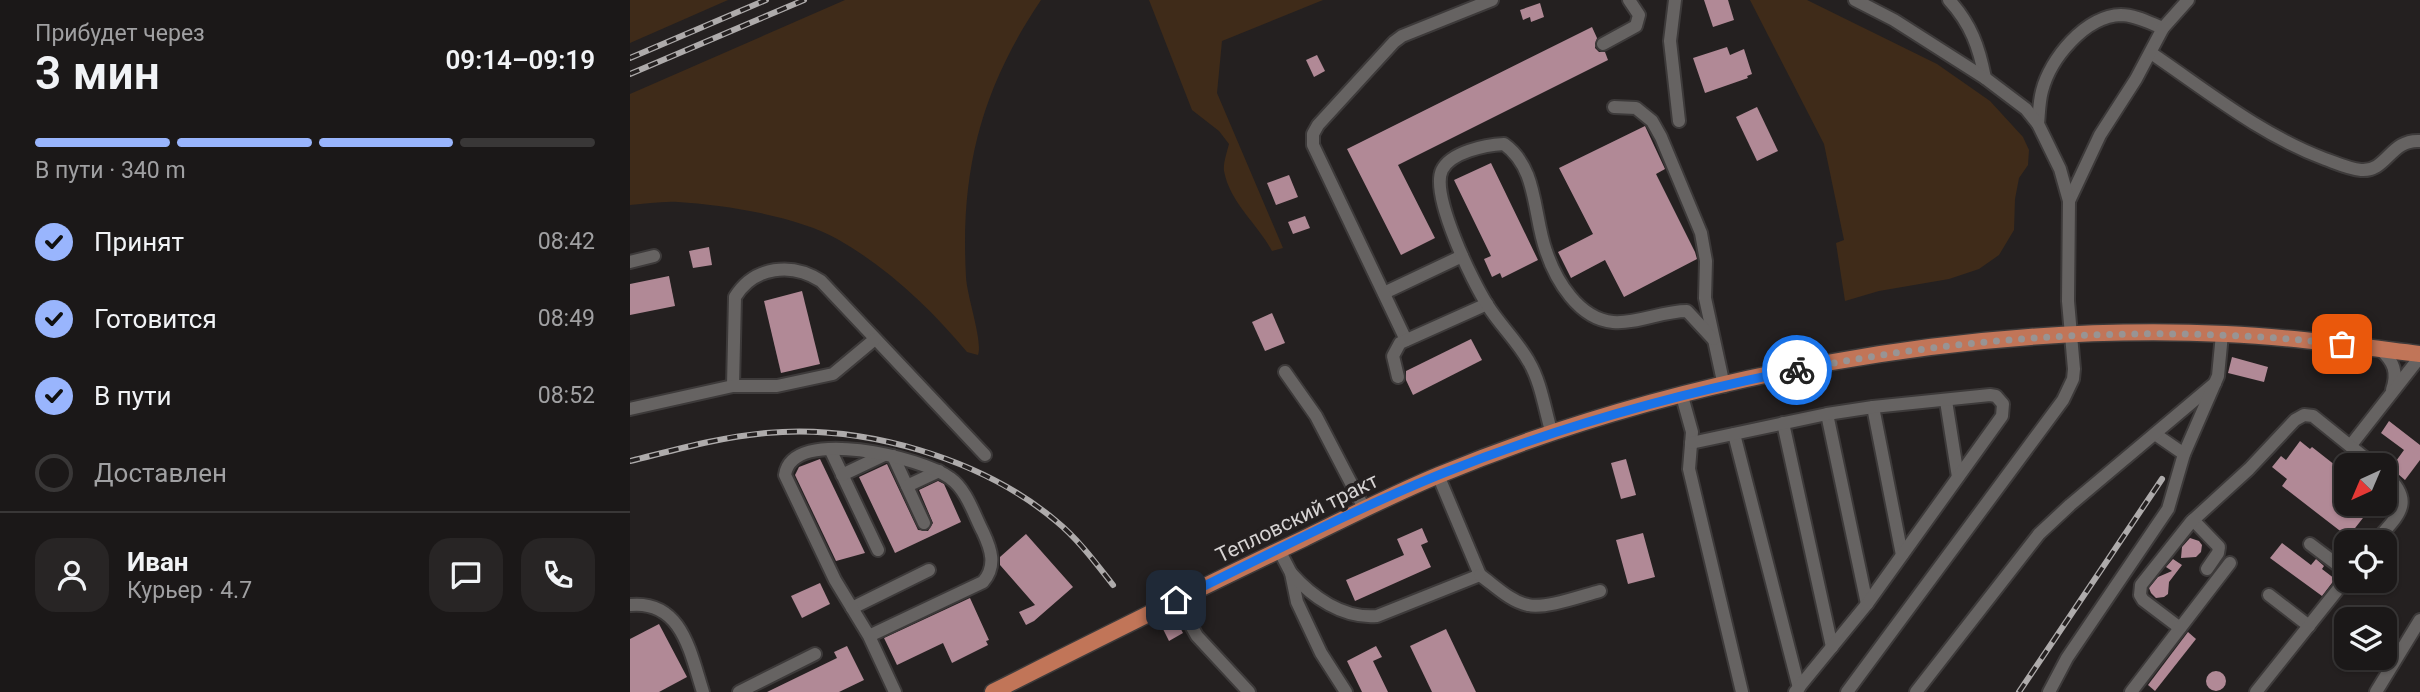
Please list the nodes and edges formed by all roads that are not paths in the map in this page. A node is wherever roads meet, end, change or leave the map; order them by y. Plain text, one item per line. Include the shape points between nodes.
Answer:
1 (1492, 0) edge
2 (1629, 0) edge
3 (1675, 0) edge
4 (1855, 0) edge
5 (2188, 0) edge
6 (1955, 2) edge
7 (2163, 28) junction
8 (1603, 44) dead end
9 (2151, 53) junction
10 (1985, 78) junction
11 (1614, 107) dead end
12 (1679, 121) dead end
13 (2038, 124) junction
14 (2420, 141) edge
15 (2069, 201) junction
16 (654, 256) dead end
17 (1462, 256) junction
18 (630, 262) edge
19 (1384, 293) junction
20 (1487, 304) junction
21 (2222, 334) junction
22 (2071, 335) junction
23 (875, 339) junction
24 (1713, 339) junction
25 (1406, 340) junction
26 (2380, 349) junction
27 (2420, 356) edge
28 (1285, 372) dead end
29 (1398, 377) dead end
30 (2215, 383) junction
31 (733, 386) junction
32 (1724, 386) junction
33 (1682, 396) junction
34 (2389, 397) junction
35 (1946, 401) junction
36 (1873, 407) junction
37 (630, 409) edge
38 (1827, 414) junction
39 (1783, 423) junction
40 (1552, 434) junction
41 (1734, 434) junction
42 (2155, 434) junction
43 (1691, 443) junction
44 (2351, 445) junction
45 (830, 449) junction
46 (2360, 453) edge
47 (2184, 454) junction
48 (889, 455) junction
49 (985, 455) dead end
50 (939, 471) junction
51 (842, 475) junction
52 (1438, 475) junction
53 (1958, 477) junction
54 (907, 486) junction
55 (2398, 488) edge
56 (1364, 508) junction
57 (2398, 514) edge
58 (2397, 516) edge
59 (2193, 520) junction
60 (924, 523) dead end
61 (2385, 530) edge
62 (2310, 544) dead end
63 (878, 550) dead end
64 (1279, 550) junction
65 (1902, 555) junction
66 (2334, 562) edge
67 (2230, 563) dead end
68 (2207, 569) dead end
69 (929, 570) dead end
70 (1291, 573) junction
71 (1480, 575) junction
72 (1600, 591) dead end
73 (2335, 593) edge
74 (2269, 595) dead end
75 (1176, 600) junction
76 (1867, 604) junction
77 (630, 605) edge
78 (852, 608) junction
79 (2420, 621) edge
80 (2309, 626) junction
81 (2180, 628) junction
82 (869, 636) junction
83 (1832, 647) junction
84 (815, 654) dead end
85 (1797, 690) edge
86 (703, 692) edge
87 (739, 692) edge
88 (895, 692) edge
89 (993, 692) edge
90 (1249, 692) edge
91 (1346, 692) edge
92 (1742, 692) edge
93 (1847, 692) edge
94 (1916, 692) edge
95 (2049, 692) edge
96 (2132, 692) edge
97 (2256, 692) edge
98 (2376, 692) edge

1 - 19 lane via 1402,36 1315,129 1314,145
2 - 8 lane via 1639,15 1636,26
3 - 12 lane via 1670,41
4 - 10 lane
5 - 7 lane
6 - 10 lane via 1979,47
7 - 9 lane
7 - 13 lane via 2119,15 2095,22 2077,34 2047,78
9 - 14 lane via 2283,141 2343,166 2374,169 2399,145
9 - 15 lane via 2100,135
10 - 13 lane
11 - 24 lane via 1636,108 1661,137 1701,233
13 - 15 lane via 2060,169
15 - 22 lane
16 - 18 lane
17 - 19 lane
17 - 20 lane
17 - 24 lane via 1450,231 1441,171 1460,155 1504,144 1519,157 1539,214 1546,252 1576,303 1588,314 1615,323 1687,311
19 - 25 lane
20 - 25 lane
20 - 40 lane via 1530,363
21 - 22 main road, Тепловский тракт
21 - 26 main road, Тепловский тракт
21 - 30 lane
22 - 32 main road, Тепловский тракт via 1864,358
22 - 93 lane via 2073,379 2063,400
23 - 31 lane via 833,374 778,386
23 - 31 lane via 808,272 776,270 752,277 735,297
23 - 49 lane
24 - 32 lane
25 - 29 lane via 1393,356
26 - 27 main road, Тепловский тракт
26 - 34 lane via 2395,368
27 - 34 lane
28 - 56 lane via 1316,416
30 - 42 lane
30 - 47 lane
31 - 37 lane
32 - 33 main road, Тепловский тракт
33 - 40 main road, Тепловский тракт
33 - 43 lane
34 - 44 lane
35 - 36 lane
35 - 53 lane
35 - 53 lane via 1990,395 2000,399 2005,409
36 - 38 lane
36 - 65 lane
38 - 39 lane
38 - 76 lane
39 - 41 lane
39 - 83 lane
40 - 52 main road, Тепловский тракт
41 - 43 lane
41 - 85 lane
42 - 47 lane
42 - 94 lane via 2039,534
43 - 92 lane via 1689,469
44 - 46 lane
44 - 59 lane via 2313,416 2299,417
45 - 48 lane
45 - 51 lane
45 - 78 lane via 795,457 785,475
47 - 95 lane via 2168,509
48 - 50 lane
48 - 51 lane
48 - 54 lane
50 - 54 lane
50 - 82 lane via 956,483 973,512 990,547 989,572 975,587
51 - 63 lane
52 - 56 main road, Тепловский тракт
52 - 71 lane
53 - 65 lane
54 - 60 lane
55 - 57 lane via 2403,503
56 - 64 main road, Тепловский тракт
58 - 61 lane
59 - 68 lane via 2219,547
59 - 81 lane via 2140,590 2143,600
62 - 66 lane
64 - 70 lane
64 - 75 main road, Тепловский тракт
65 - 76 lane
67 - 81 lane
69 - 78 lane
70 - 71 lane via 1326,603 1366,617
70 - 91 lane via 1297,602
71 - 72 lane via 1528,606
73 - 80 lane
74 - 80 lane
75 - 89 main road, Тепловский тракт
75 - 90 lane via 1197,636
76 - 83 lane
77 - 86 lane via 662,609 677,622
78 - 82 lane
79 - 98 lane
80 - 97 lane
81 - 96 lane
82 - 88 lane
83 - 85 lane
84 - 87 lane

